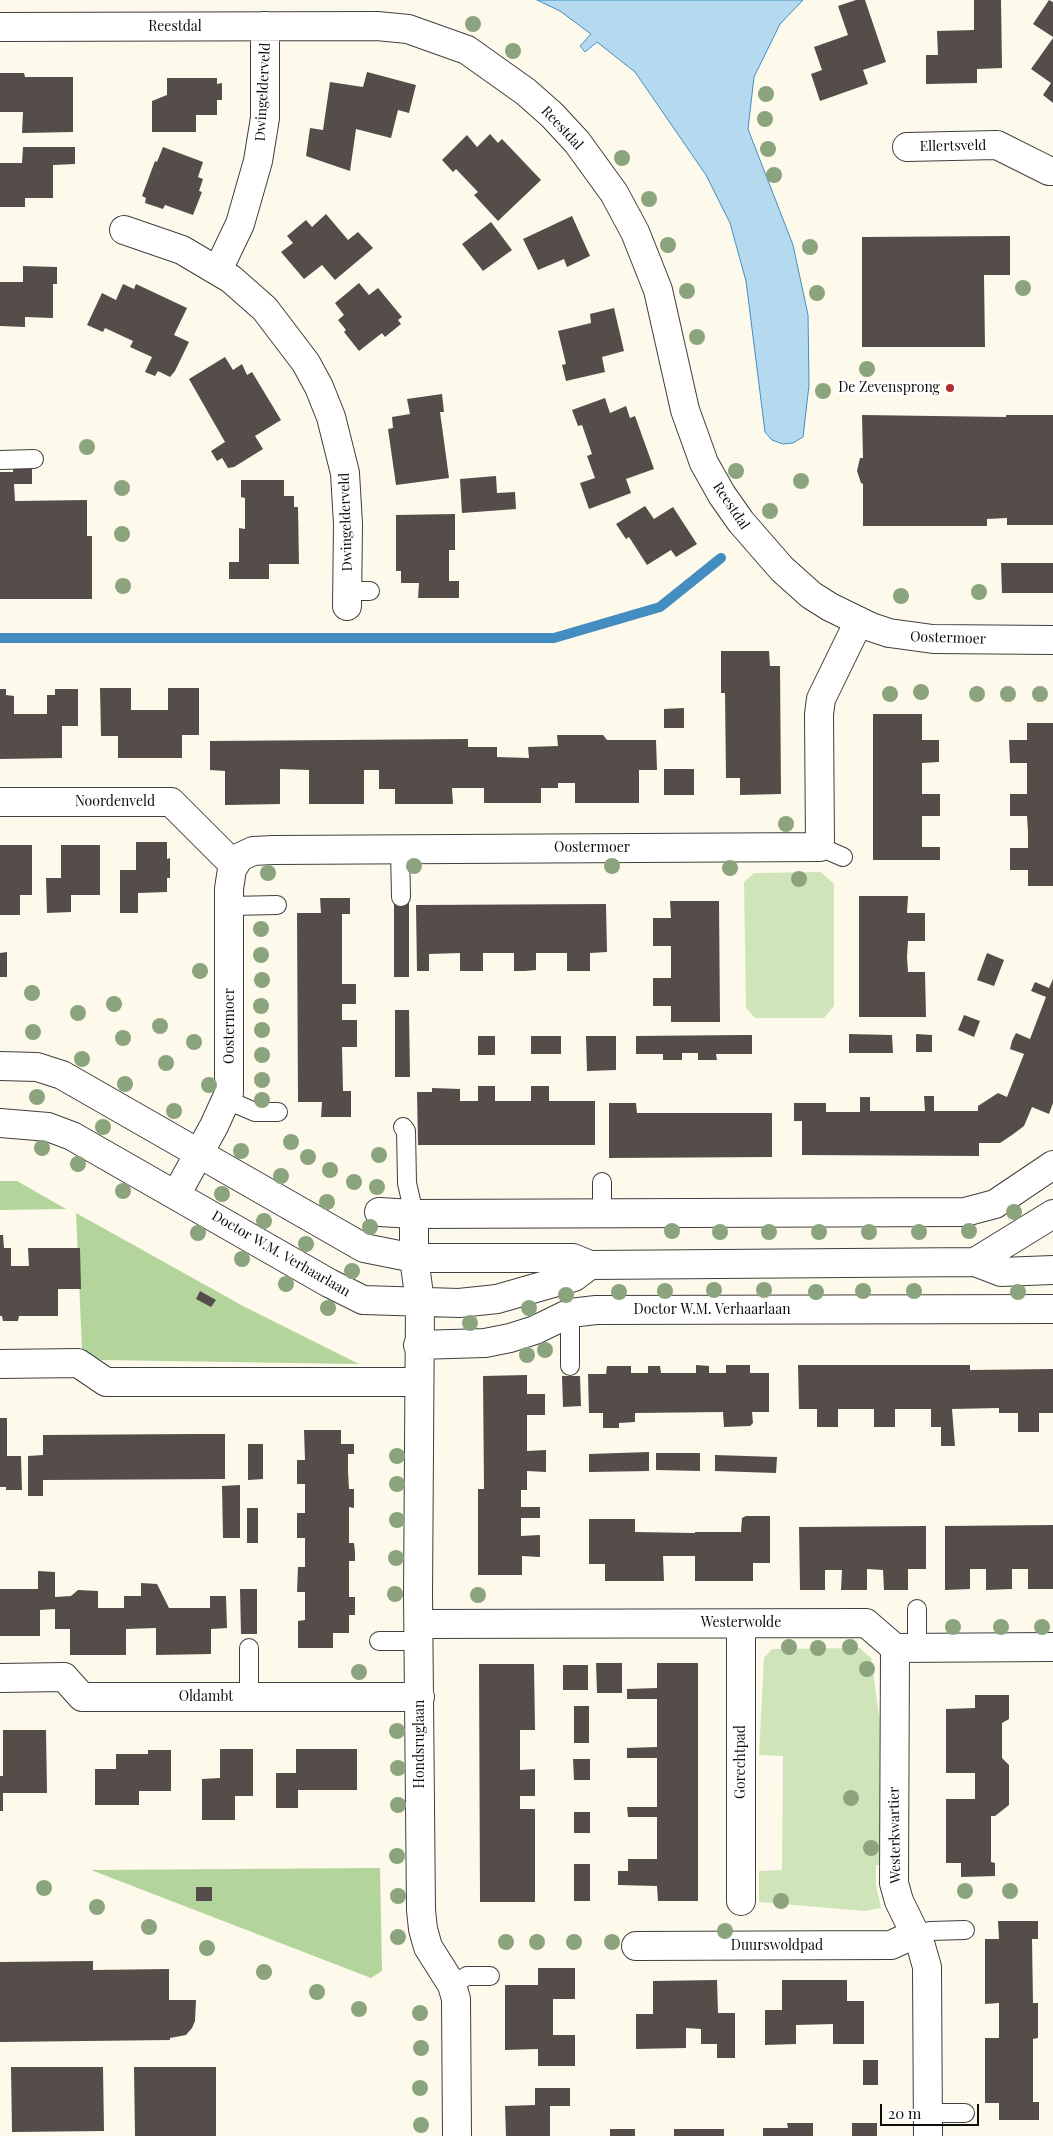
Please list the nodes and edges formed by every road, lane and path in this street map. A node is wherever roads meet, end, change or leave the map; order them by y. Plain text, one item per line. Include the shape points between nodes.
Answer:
1 (266, 26) junction
2 (0, 27) edge
3 (907, 147) dead end
4 (1053, 171) edge
5 (124, 230) dead end
6 (218, 270) junction
7 (34, 459) dead end
8 (0, 460) edge
9 (359, 596) dead end
10 (858, 621) junction
11 (1053, 640) edge
12 (0, 802) edge
13 (400, 849) junction
14 (234, 864) junction
15 (401, 897) dead end
16 (277, 905) dead end
17 (229, 906) junction
18 (0, 1066) edge
19 (227, 1100) junction
20 (278, 1112) dead end
21 (0, 1123) edge
22 (403, 1126) dead end
23 (199, 1154) junction
24 (1053, 1165) edge
25 (602, 1182) dead end
26 (176, 1194) junction
27 (379, 1212) dead end
28 (602, 1213) junction
29 (414, 1214) junction
30 (1053, 1214) edge
31 (414, 1258) junction
32 (974, 1262) junction
33 (590, 1265) junction
34 (1053, 1270) edge
35 (420, 1302) junction
36 (1053, 1309) edge
37 (570, 1313) junction
38 (418, 1345) junction
39 (0, 1364) edge
40 (570, 1366) dead end
41 (418, 1382) junction
42 (917, 1609) dead end
43 (740, 1624) junction
44 (419, 1632) junction
45 (379, 1641) dead end
46 (1053, 1647) edge
47 (249, 1648) dead end
48 (906, 1648) junction
49 (0, 1678) edge
50 (249, 1697) junction
51 (420, 1697) junction
52 (740, 1901) dead end
53 (964, 1930) dead end
54 (916, 1934) junction
55 (636, 1951) dead end
56 (490, 1976) dead end
57 (452, 1985) junction
58 (965, 2113) dead end
59 (928, 2124) edge
60 (457, 2136) edge

1 - 2 street, Reestdal
1 - 6 street, Dwingelderveld via 265,111 258,161 240,224
1 - 10 street, Reestdal via 377,26 423,33 480,58 552,114 607,182 635,232 662,304 685,410 699,451 722,495 782,570 811,595
3 - 4 street, Ellertsveld via 997,145
5 - 6 street, Dwingelderveld via 174,247
6 - 9 street, Dwingelderveld via 242,288 277,323 306,363 324,399 336,431 345,473 348,524
7 - 8 lane
10 - 11 street, Oostermoer via 889,633 921,639
10 - 13 street, Oostermoer via 821,699 819,714 832,852
12 - 14 street, Noordenveld via 170,802
13 - 14 street, Oostermoer via 254,851 240,857
13 - 15 lane
14 - 17 street, Oostermoer
16 - 17 lane
17 - 19 street, Oostermoer via 230,1080
18 - 23 street via 31,1066 62,1075
19 - 20 lane via 255,1112
19 - 23 street, Oostermoer
21 - 26 street, Doctor W.M. Verhaarlaan via 33,1125 61,1132
22 - 29 lane via 406,1131 407,1183
23 - 26 street
23 - 31 street via 364,1248
24 - 28 street via 995,1204 965,1212
25 - 28 lane
26 - 35 street, Doctor W.M. Verhaarlaan via 353,1296 373,1302
27 - 29 street
28 - 29 street
29 - 31 street
30 - 32 street
31 - 33 street via 573,1258
31 - 35 street
32 - 33 street
32 - 34 street via 1001,1272
33 - 35 street, Doctor W.M. Verhaarlaan via 574,1277 504,1297 459,1303
35 - 38 street
36 - 37 street, Doctor W.M. Verhaarlaan via 596,1310
37 - 38 street, Doctor W.M. Verhaarlaan via 510,1338 479,1344
37 - 40 lane
38 - 41 street, Hondsruglaan
39 - 41 street via 78,1363 106,1382
41 - 44 street, Hondsruglaan
42 - 48 lane
43 - 44 street, Westerwolde
43 - 48 street, Westerwolde via 866,1623
43 - 52 street, Gorechtpad
44 - 45 lane
44 - 51 street, Hondsruglaan
46 - 48 street
47 - 50 lane
48 - 54 street, Westerkwartier via 894,1882
49 - 50 street, Oldambt via 64,1677 82,1697
50 - 51 street, Oldambt
51 - 57 street, Hondsruglaan via 423,1929 431,1952
53 - 54 lane
54 - 55 street, Duurswoldpad via 891,1945
54 - 59 street, Westerkwartier via 927,1967
56 - 57 lane via 467,1976
57 - 60 street, Hondsruglaan via 456,1999
58 - 59 lane

